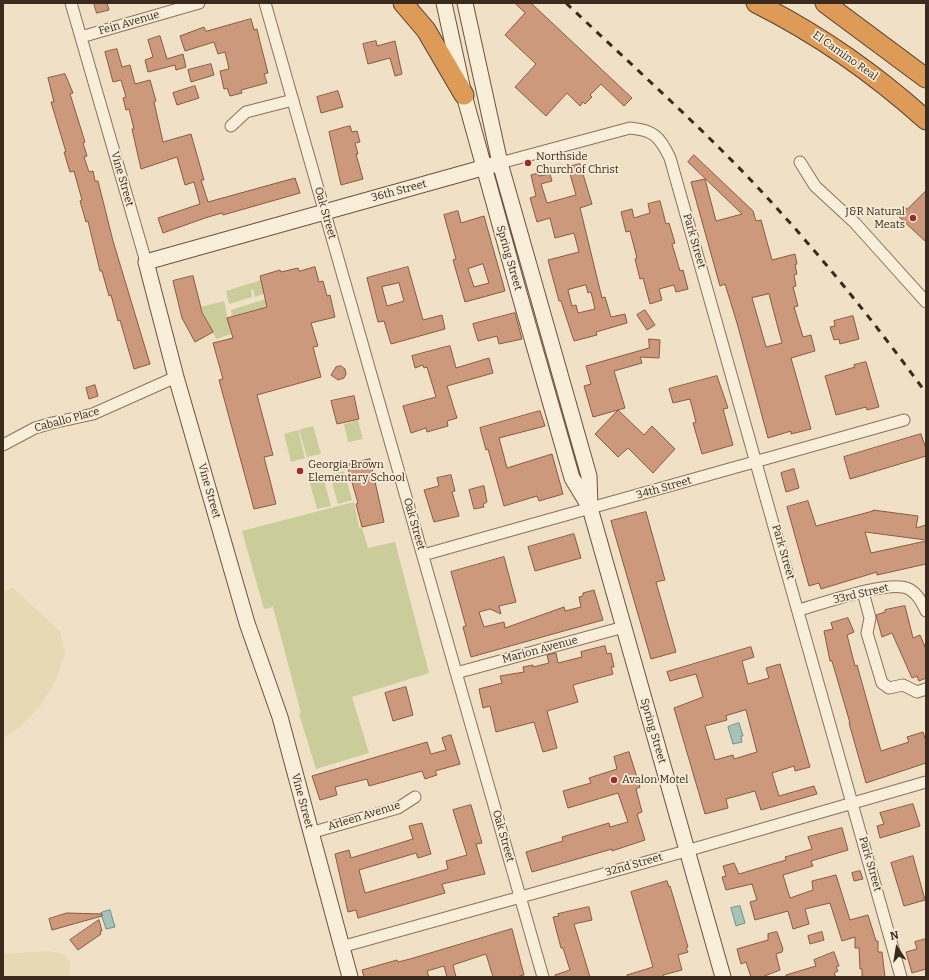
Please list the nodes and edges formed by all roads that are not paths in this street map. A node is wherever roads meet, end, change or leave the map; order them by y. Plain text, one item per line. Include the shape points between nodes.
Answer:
1 (71, 3) edge
2 (200, 3) edge
3 (265, 3) edge
4 (403, 3) edge
5 (444, 3) edge
6 (465, 3) edge
7 (756, 3) edge
8 (825, 3) edge
9 (81, 37) junction
10 (926, 78) edge
11 (464, 95) junction
12 (293, 100) junction
13 (926, 120) edge
14 (231, 126) dead end
15 (653, 133) joint
16 (800, 162) dead end
17 (500, 163) junction
18 (483, 168) junction
19 (324, 212) junction
20 (146, 262) junction
21 (926, 302) edge
22 (176, 377) junction
23 (904, 420) dead end
24 (3, 445) edge
25 (756, 461) junction
26 (590, 508) junction
27 (423, 555) junction
28 (862, 592) junction
29 (799, 610) junction
30 (926, 611) edge
31 (624, 627) junction
32 (456, 673) junction
33 (926, 689) edge
34 (926, 782) edge
35 (415, 797) dead end
36 (853, 803) junction
37 (310, 833) junction
38 (686, 851) junction
39 (520, 897) junction
40 (341, 946) junction
41 (350, 977) edge
42 (543, 977) edge
43 (723, 977) edge
44 (901, 977) edge

1 - 9 street, Vine Street
2 - 9 street, Fein Avenue
3 - 12 street, Oak Street
4 - 11 highway via 426,30
5 - 11 main road, Spring Street
6 - 17 main road, Spring Street
7 - 13 highway, El Camino Real via 820,38 896,93
8 - 10 highway
9 - 20 street, Vine Street
11 - 18 main road, Spring Street
12 - 14 street via 246,112
12 - 19 street, Oak Street
15 - 17 street, 36th Street via 630,128 617,130
15 - 25 street, Park Street via 664,145 670,158
16 - 21 street via 815,186 860,228
17 - 18 main road, 36th Street
17 - 26 main road, Spring Street via 589,476
18 - 19 main road, 36th Street
18 - 26 main road, Spring Street via 572,478
19 - 20 main road, 36th Street
19 - 27 street, Oak Street
20 - 22 main road, Vine Street
22 - 24 street, Caballo Place via 99,412 34,428
22 - 37 main road, Vine Street via 247,623 280,718
23 - 25 street, 34th Street
25 - 26 street, 34th Street
25 - 29 street, Park Street
26 - 27 street, 34th Street
26 - 31 main road, Spring Street
27 - 32 street, Oak Street
28 - 29 street, 33rd Street
28 - 30 street, 33rd Street via 890,587 909,589 920,599
28 - 33 street via 870,618 867,633 882,684 889,688 903,685 917,692
29 - 36 street, Park Street
31 - 32 street, Marion Avenue
31 - 38 main road, Spring Street
32 - 39 street, Oak Street
34 - 36 street, 32nd Street
35 - 37 street, Arleen Avenue via 398,808
36 - 38 street, 32nd Street
36 - 44 street, Park Street
37 - 40 main road, Vine Street
38 - 39 street, 32nd Street
38 - 43 main road, Spring Street
39 - 40 street, 32nd Street
39 - 42 street, Oak Street
40 - 41 main road, Vine Street

